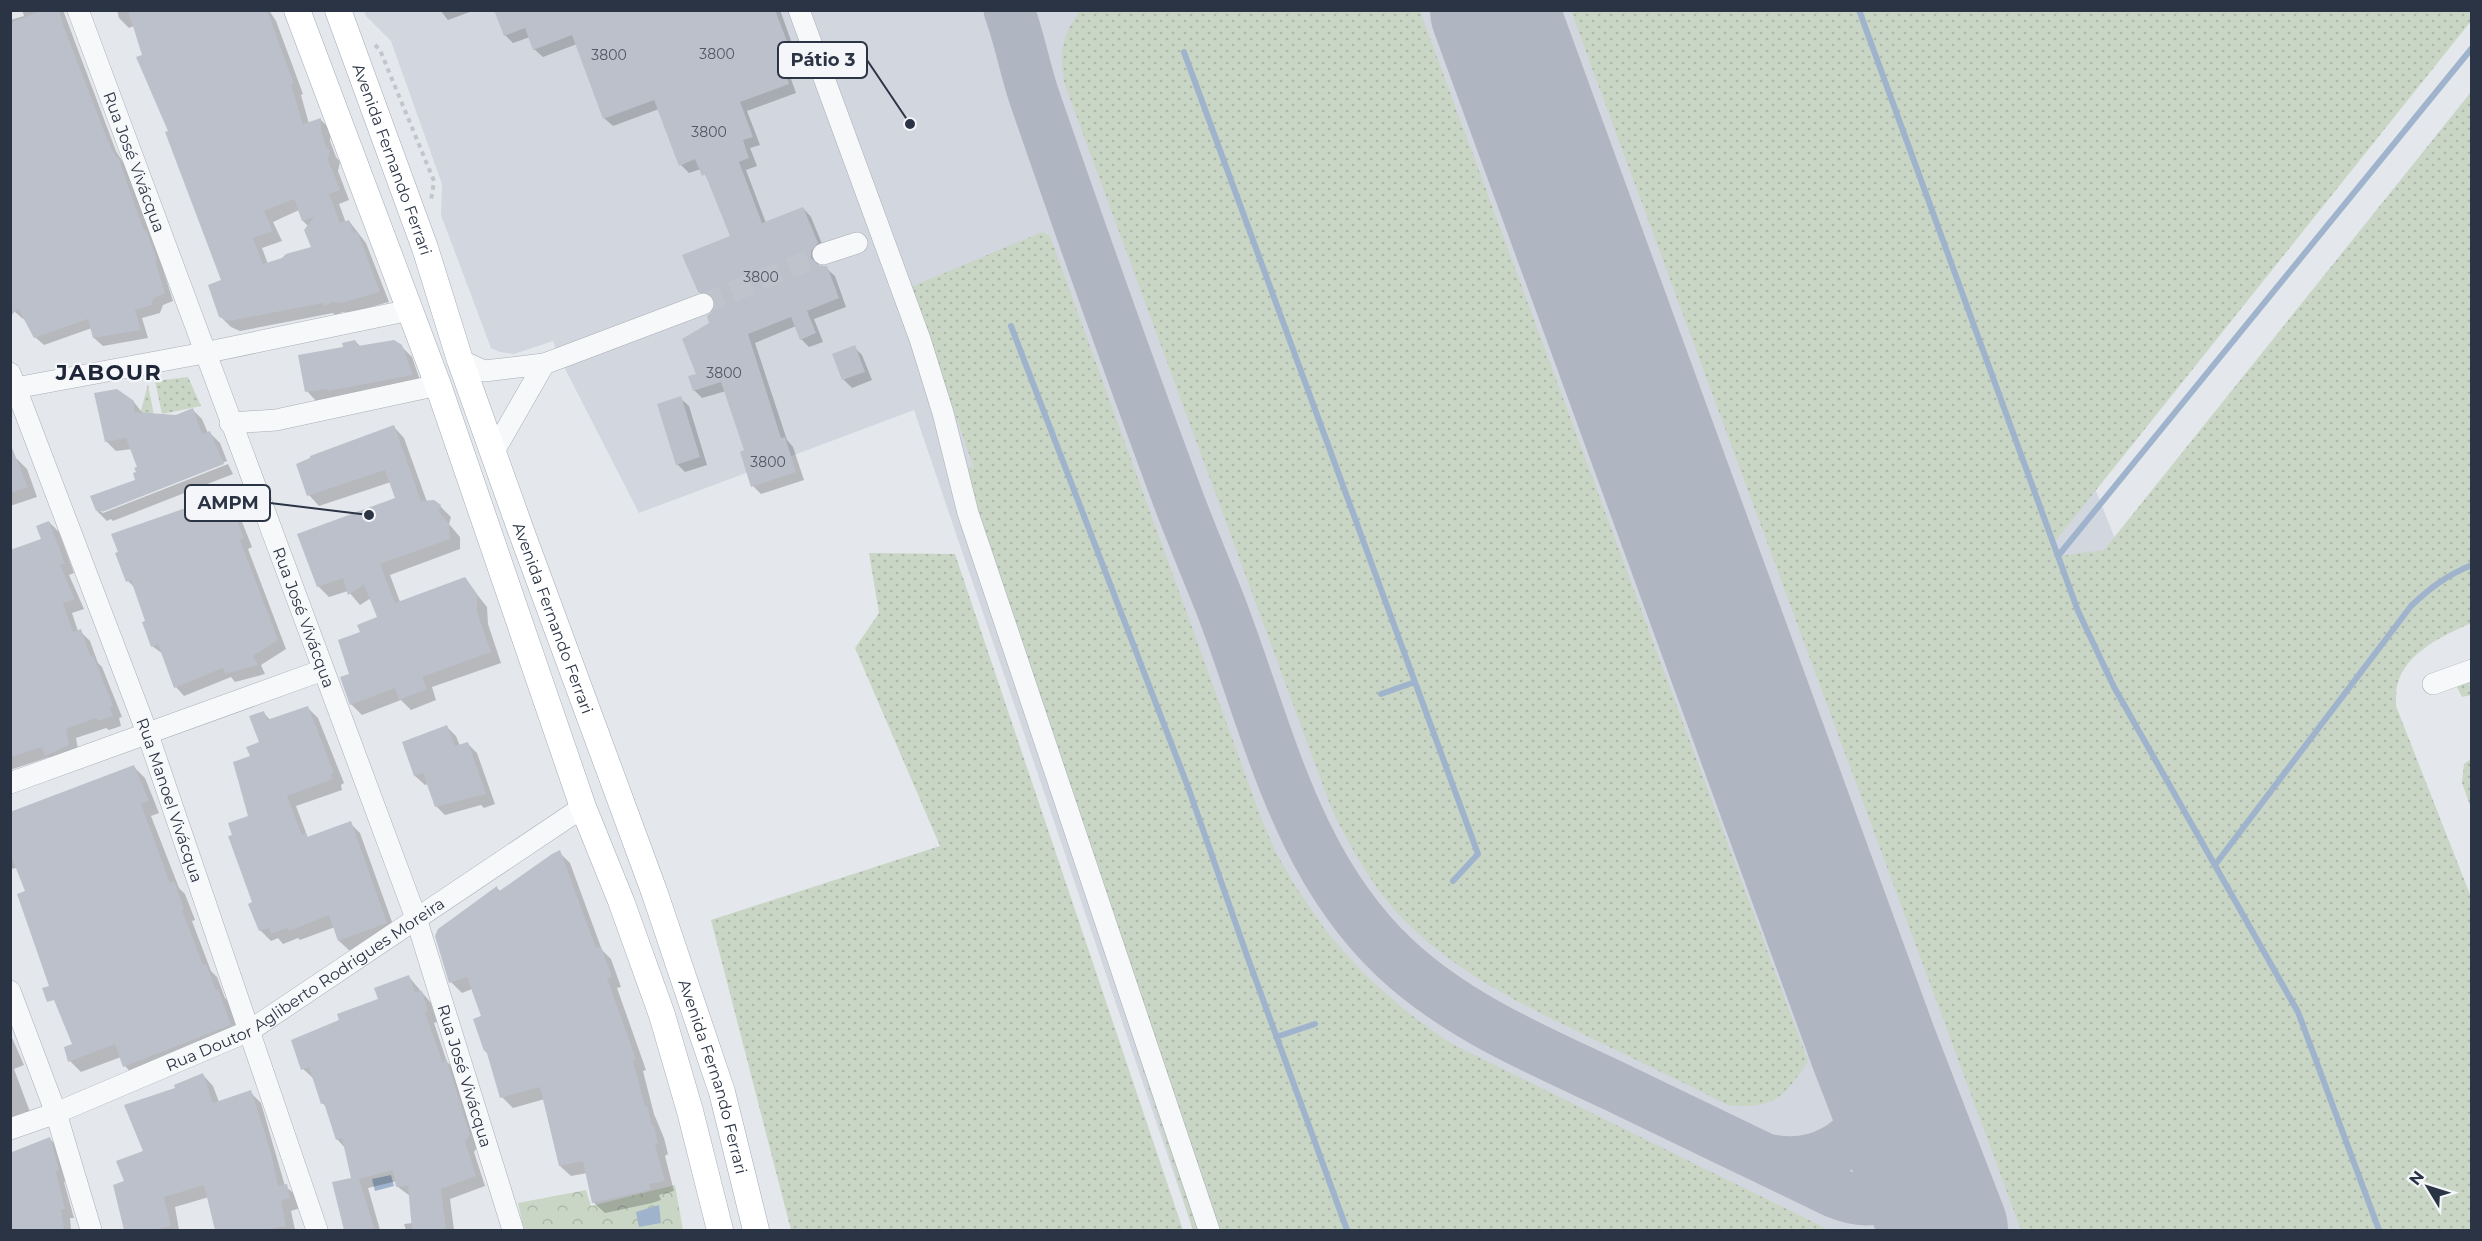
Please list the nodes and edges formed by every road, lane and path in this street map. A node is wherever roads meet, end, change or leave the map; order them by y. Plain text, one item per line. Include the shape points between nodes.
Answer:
1 (78, 10) edge
2 (297, 10) edge
3 (338, 10) edge
4 (798, 10) edge
5 (374, 43) dead end
6 (434, 181) dead end
7 (857, 243) dead end
8 (823, 254) tunnel mouth
9 (703, 304) tunnel mouth
10 (410, 310) junction
11 (204, 353) junction
12 (460, 360) junction
13 (544, 364) junction
14 (12, 383) edge
15 (438, 385) junction
16 (230, 423) junction
17 (493, 453) junction
18 (322, 670) junction
19 (2472, 670) edge
20 (2433, 684) dead end
21 (148, 735) junction
22 (603, 751) junction
23 (10, 783) edge
24 (583, 807) junction
25 (416, 918) junction
26 (10, 991) edge
27 (249, 1031) junction
28 (56, 1113) junction
29 (10, 1129) edge
30 (712, 1200) junction
31 (91, 1230) edge
32 (317, 1230) edge
33 (513, 1230) edge
34 (709, 1230) edge
35 (720, 1230) edge
36 (756, 1230) edge
37 (1209, 1230) edge

1 - 11 street, Rua José Vivácqua
2 - 10 main road, Avenida Fernando Ferrari
3 - 12 main road, Avenida Fernando Ferrari via 425,248
4 - 37 street via 920,339 969,513
5 - 6 path
7 - 8 street
9 - 13 street
10 - 11 street
10 - 12 main road via 425,320
10 - 15 main road, Avenida Fernando Ferrari
11 - 14 street
11 - 16 street, Rua José Vivácqua
12 - 13 street via 484,370
12 - 17 main road, Avenida Fernando Ferrari
13 - 17 street
14 - 21 street, Rua Manoel Vivácqua
15 - 16 street via 276,420
15 - 24 main road, Avenida Fernando Ferrari
16 - 18 street, Rua José Vivácqua
17 - 22 main road, Avenida Fernando Ferrari
18 - 21 street
18 - 25 street, Rua José Vivácqua
19 - 20 street
21 - 23 street
21 - 27 street, Rua Manoel Vivácqua
22 - 24 main road
22 - 36 main road, Avenida Fernando Ferrari via 722,1092
24 - 25 street, Rua Doutor Agliberto Rodrigues Moreira
24 - 30 main road, Avenida Fernando Ferrari via 662,1015
25 - 27 street, Rua Doutor Agliberto Rodrigues Moreira
25 - 33 street, Rua José Vivácqua
26 - 28 street
27 - 28 street, Rua Doutor Agliberto Rodrigues Moreira
27 - 32 street, Rua Manoel Vivácqua
28 - 29 street, Rua Doutor Agliberto Rodrigues Moreira
28 - 31 street
30 - 34 street, Avenida Fernando Ferrari
30 - 35 main road, Avenida Fernando Ferrari

